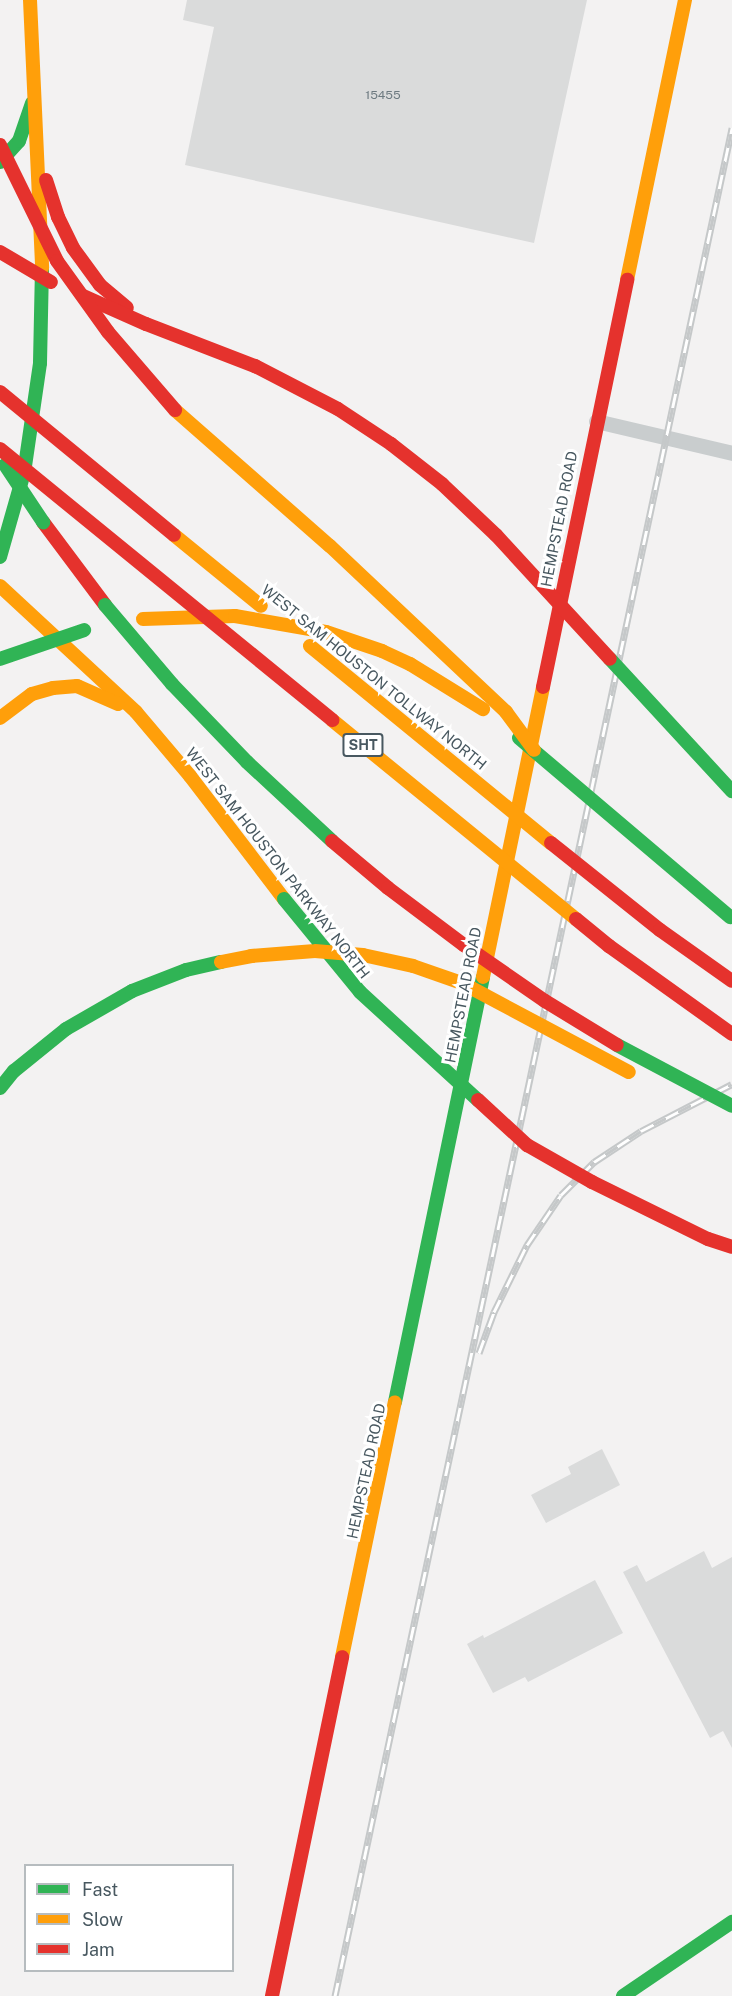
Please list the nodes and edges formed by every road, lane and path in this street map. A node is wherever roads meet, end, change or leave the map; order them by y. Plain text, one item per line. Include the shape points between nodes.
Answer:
1 (30, 0) edge
2 (685, 0) edge
3 (36, 95) junction
4 (0, 144) edge
5 (39, 159) junction
6 (0, 162) edge
7 (0, 252) edge
8 (42, 278) junction
9 (146, 324) junction
10 (0, 392) edge
11 (596, 421) junction
12 (0, 449) edge
13 (732, 453) edge
14 (0, 458) edge
15 (0, 557) edge
16 (0, 586) edge
17 (0, 659) edge
18 (136, 712) junction
19 (0, 718) edge
20 (534, 750) junction
21 (732, 791) edge
22 (732, 918) edge
23 (732, 981) edge
24 (732, 1034) edge
25 (644, 1080) dead end
26 (0, 1088) edge
27 (732, 1106) edge
28 (732, 1247) edge
29 (732, 1922) edge
30 (272, 1996) edge
31 (623, 1996) edge

1 - 3 main road
2 - 11 main road, HEMPSTEAD ROAD
3 - 5 main road
3 - 6 main road via 19,141
4 - 20 main road, bridge via 57,261 108,332 176,411 439,648 506,712
5 - 8 main road
5 - 9 main road via 58,218 73,248 100,285
7 - 8 main road
8 - 9 main road
8 - 15 main road via 40,363 33,418 24,473
9 - 21 main road, bridge via 255,366 338,409 433,477 496,535
10 - 23 main road, WEST SAM HOUSTON TOLLWAY NORTH / SHT, bridge via 588,874
11 - 13 street
11 - 30 main road, HEMPSTEAD ROAD
12 - 24 main road, SHT, bridge via 609,946
14 - 27 main road, bridge via 105,605 172,684 322,833 454,938 545,1001 629,1052
16 - 18 main road, WEST SAM HOUSTON PARKWAY NORTH
17 - 20 main road, bridge via 98,627 172,616 235,616 296,625 382,651 437,679
18 - 19 main road via 77,686 32,694
18 - 28 main road, WEST SAM HOUSTON PARKWAY NORTH, bridge via 360,992 527,1144 592,1182
20 - 22 main road, bridge
25 - 26 main road, bridge via 462,983 413,966 363,955 315,951 240,958 186,970 132,991 66,1029 14,1071
29 - 31 main road

